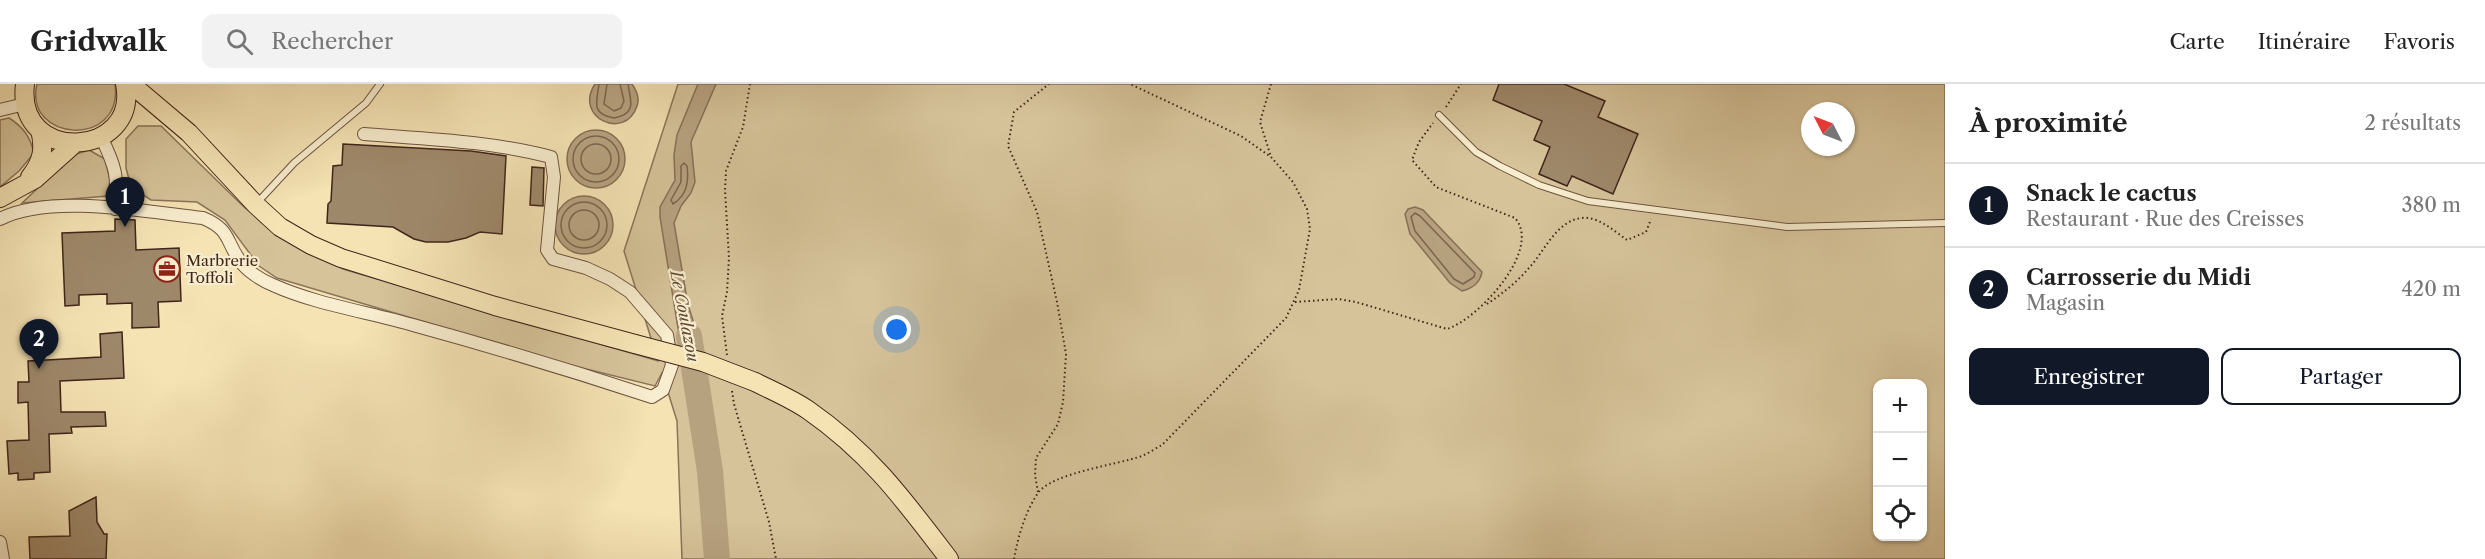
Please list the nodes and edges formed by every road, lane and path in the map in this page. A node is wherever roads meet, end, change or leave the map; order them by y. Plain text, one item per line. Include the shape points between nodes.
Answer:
1 (25, 84) edge
2 (125, 84) edge
3 (131, 84) edge
4 (380, 84) edge
5 (750, 84) edge
6 (1049, 84) edge
7 (1131, 84) edge
8 (1271, 84) edge
9 (1461, 84) edge
10 (25, 104) junction
11 (0, 110) edge
12 (1439, 116) junction
13 (173, 118) junction
14 (116, 124) junction
15 (40, 130) junction
16 (364, 134) dead end
17 (101, 137) junction
18 (74, 144) junction
19 (1271, 157) junction
20 (20, 187) junction
21 (0, 198) edge
22 (256, 205) junction
23 (115, 209) junction
24 (1655, 210) junction
25 (0, 219) edge
26 (1945, 223) edge
27 (1295, 302) junction
28 (1482, 308) junction
29 (728, 360) dead end
30 (731, 382) dead end
31 (1038, 492) junction
32 (0, 542) edge
33 (3, 559) edge
34 (776, 559) edge
35 (949, 559) edge
36 (1014, 559) edge

1 - 10 main road
2 - 14 main road via 124,109
3 - 13 main road
4 - 22 lane via 366,103 294,163
5 - 29 path via 743,127 726,171 729,258 722,315
6 - 31 path via 1014,112 1008,146 1037,212 1066,354 1058,424 1036,458
7 - 19 path via 1241,136
8 - 19 path via 1260,122
9 - 12 path
10 - 11 street
10 - 15 main road
12 - 24 lane via 1476,152 1539,185 1588,201
12 - 28 path via 1419,142 1412,160 1422,174 1436,187 1518,222 1520,255
13 - 14 main road via 158,109 144,108 129,113
13 - 22 main road
14 - 17 main road
15 - 18 main road via 50,138
15 - 20 main road via 40,162
16 - 23 street via 473,142 551,157 554,177 546,250 553,259 586,267 630,292 668,335 672,365 663,390 652,397 489,345 305,296 259,278 240,262 226,232 216,223 203,218
17 - 18 main road
17 - 23 street via 115,168
18 - 20 main road via 45,171
19 - 27 path via 1293,183 1306,209 1310,229
20 - 21 main road
22 - 35 main road, bridge via 280,227 341,258 495,306 703,362 806,408 855,446 894,486
23 - 25 street via 67,206 15,212
24 - 26 lane via 1787,227
24 - 28 path via 1646,232 1627,240 1599,221 1582,217 1569,222 1529,269
27 - 28 path via 1356,302 1447,329 1459,326
27 - 31 path via 1286,318 1162,445 1144,455 1053,481
30 - 34 path
31 - 36 path via 1022,525
32 - 33 street

